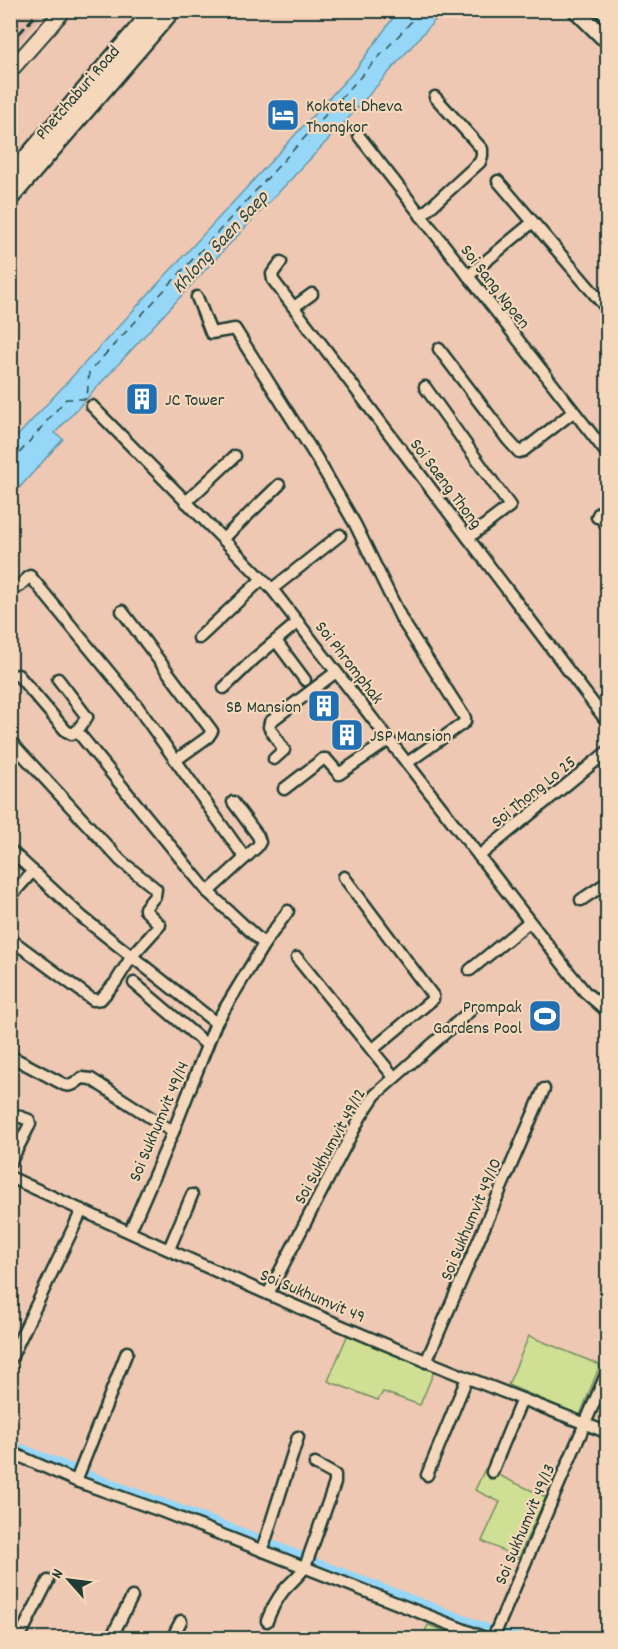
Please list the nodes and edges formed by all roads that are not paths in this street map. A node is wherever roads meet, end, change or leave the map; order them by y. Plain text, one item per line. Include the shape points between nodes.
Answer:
1 (64, 10) edge
2 (154, 10) edge
3 (172, 10) edge
4 (576, 10) edge
5 (587, 10) edge
6 (603, 10) edge
7 (608, 15) edge
8 (608, 32) edge
9 (608, 39) edge
10 (10, 71) edge
11 (435, 97) dead end
12 (359, 136) dead end
13 (10, 177) edge
14 (498, 181) dead end
15 (10, 198) edge
16 (421, 216) junction
17 (533, 222) junction
18 (281, 262) dead end
19 (468, 276) junction
20 (312, 294) dead end
21 (197, 297) dead end
22 (294, 307) junction
23 (608, 310) edge
24 (439, 349) dead end
25 (425, 387) dead end
26 (92, 406) dead end
27 (573, 412) junction
28 (608, 455) edge
29 (235, 456) dead end
30 (279, 485) dead end
31 (186, 502) junction
32 (608, 506) edge
33 (608, 527) edge
34 (340, 535) dead end
35 (468, 538) junction
36 (223, 539) junction
37 (262, 579) junction
38 (10, 584) edge
39 (272, 589) junction
40 (122, 611) dead end
41 (298, 622) junction
42 (199, 638) dead end
43 (276, 641) junction
44 (336, 672) junction
45 (18, 675) dead end
46 (58, 679) dead end
47 (305, 680) dead end
48 (224, 688) dead end
49 (608, 723) edge
50 (77, 731) junction
51 (389, 740) junction
52 (10, 741) edge
53 (608, 751) edge
54 (274, 759) dead end
55 (176, 760) junction
56 (407, 763) junction
57 (284, 789) dead end
58 (233, 802) dead end
59 (10, 850) edge
60 (479, 856) junction
61 (245, 858) junction
62 (33, 871) junction
63 (344, 877) dead end
64 (608, 882) edge
65 (208, 892) junction
66 (10, 897) edge
67 (582, 900) dead end
68 (288, 911) dead end
69 (530, 922) junction
70 (14, 941) dead end
71 (264, 944) junction
72 (132, 956) junction
73 (297, 958) dead end
74 (470, 970) dead end
75 (134, 983) dead end
76 (471, 1010) dead end
77 (608, 1012) edge
78 (216, 1023) junction
79 (207, 1045) junction
80 (372, 1050) junction
81 (10, 1056) edge
82 (394, 1077) junction
83 (544, 1089) dead end
84 (10, 1113) edge
85 (173, 1132) junction
86 (10, 1163) edge
87 (10, 1177) edge
88 (192, 1195) dead end
89 (82, 1210) junction
90 (130, 1231) junction
91 (169, 1249) junction
92 (268, 1294) junction
93 (127, 1352) dead end
94 (10, 1360) edge
95 (426, 1362) junction
96 (608, 1370) edge
97 (467, 1378) junction
98 (522, 1399) junction
99 (585, 1423) junction
100 (608, 1432) edge
101 (298, 1437) dead end
102 (10, 1452) edge
103 (315, 1464) dead end
104 (492, 1472) dead end
105 (427, 1475) dead end
106 (76, 1481) junction
107 (262, 1551) junction
108 (305, 1567) junction
109 (48, 1581) dead end
110 (132, 1597) dead end
111 (181, 1621) dead end
112 (267, 1621) dead end
113 (19, 1638) edge
114 (111, 1638) edge
115 (172, 1638) edge
116 (486, 1638) edge
117 (493, 1638) edge

1 - 10 street
2 - 13 main road, Phetchaburi Road
3 - 15 main road, Phetchaburi Road
4 - 9 main road
5 - 8 main road
6 - 7 main road
11 - 16 street via 482,149 482,156
12 - 16 street, Soi Sang Ngoen
14 - 17 street
16 - 19 street, Soi Sang Ngoen
17 - 19 street
17 - 23 street
18 - 22 street, Soi Saeng Thong via 272,277
19 - 27 street, Soi Sang Ngoen
20 - 22 street
21 - 56 street via 211,333 235,329 316,457 355,524 402,620 465,718 465,722
22 - 35 street, Soi Saeng Thong
24 - 27 street via 519,453
25 - 35 street via 510,506
26 - 31 street, Soi Phromphak
27 - 28 street, Soi Sang Ngoen
29 - 31 street
30 - 36 street
31 - 36 street, Soi Phromphak
32 - 33 street via 597,517
34 - 39 street
35 - 49 street, Soi Saeng Thong
36 - 37 street, Soi Phromphak
37 - 39 street, Soi Phromphak
37 - 42 street
38 - 55 street via 18,586 30,576 137,706
39 - 41 street, Soi Phromphak
40 - 55 street via 212,731
41 - 43 street
41 - 44 street, Soi Phromphak
43 - 47 street
43 - 48 street
44 - 51 street, Soi Phromphak
44 - 54 street via 270,722 269,727 284,750
45 - 50 street via 66,731
46 - 50 street via 87,717
50 - 65 street
51 - 56 street, Soi Phromphak
51 - 57 street via 339,774 323,759
52 - 72 street via 121,861 156,890 145,910 160,925
53 - 60 street, Soi Thong Lo 25
55 - 61 street
56 - 60 street, Soi Phromphak
58 - 61 street via 260,842
59 - 62 street
60 - 69 street, Soi Phromphak
61 - 65 street
62 - 66 street
62 - 72 street
63 - 80 street via 433,996
64 - 67 street
65 - 71 street
68 - 71 street, Soi Sukhumvit 49/14
69 - 74 street
69 - 77 street, Soi Phromphak via 585,992
70 - 72 street via 93,1000 101,999
71 - 78 street, Soi Sukhumvit 49/14
72 - 78 street
73 - 80 street
75 - 79 street
76 - 82 street, Soi Sukhumvit 49/12
78 - 79 street, Soi Sukhumvit 49/14
79 - 85 street, Soi Sukhumvit 49/14
80 - 82 street
81 - 85 street via 65,1085 91,1079
82 - 92 street, Soi Sukhumvit 49/12 via 361,1116
83 - 95 street, Soi Sukhumvit 49/10
84 - 86 street via 29,1120 30,1124
85 - 90 street, Soi Sukhumvit 49/14
87 - 89 street, Soi Sukhumvit 49
88 - 91 street
89 - 90 street, Soi Sukhumvit 49
89 - 94 street
90 - 91 street, Soi Sukhumvit 49
91 - 92 street, Soi Sukhumvit 49
92 - 95 street, Soi Sukhumvit 49
93 - 106 street
95 - 97 street, Soi Sukhumvit 49
96 - 99 street, Soi Sukhumvit 49/13
97 - 98 street, Soi Sukhumvit 49
97 - 105 street
98 - 99 street, Soi Sukhumvit 49
98 - 104 street
99 - 100 street, Soi Sukhumvit 49
99 - 117 street, Soi Sukhumvit 49/13
101 - 107 street
102 - 106 street
103 - 108 street via 336,1479
106 - 107 street
107 - 108 street
108 - 112 street via 283,1591
108 - 116 street
109 - 113 street
110 - 114 street
111 - 115 street

